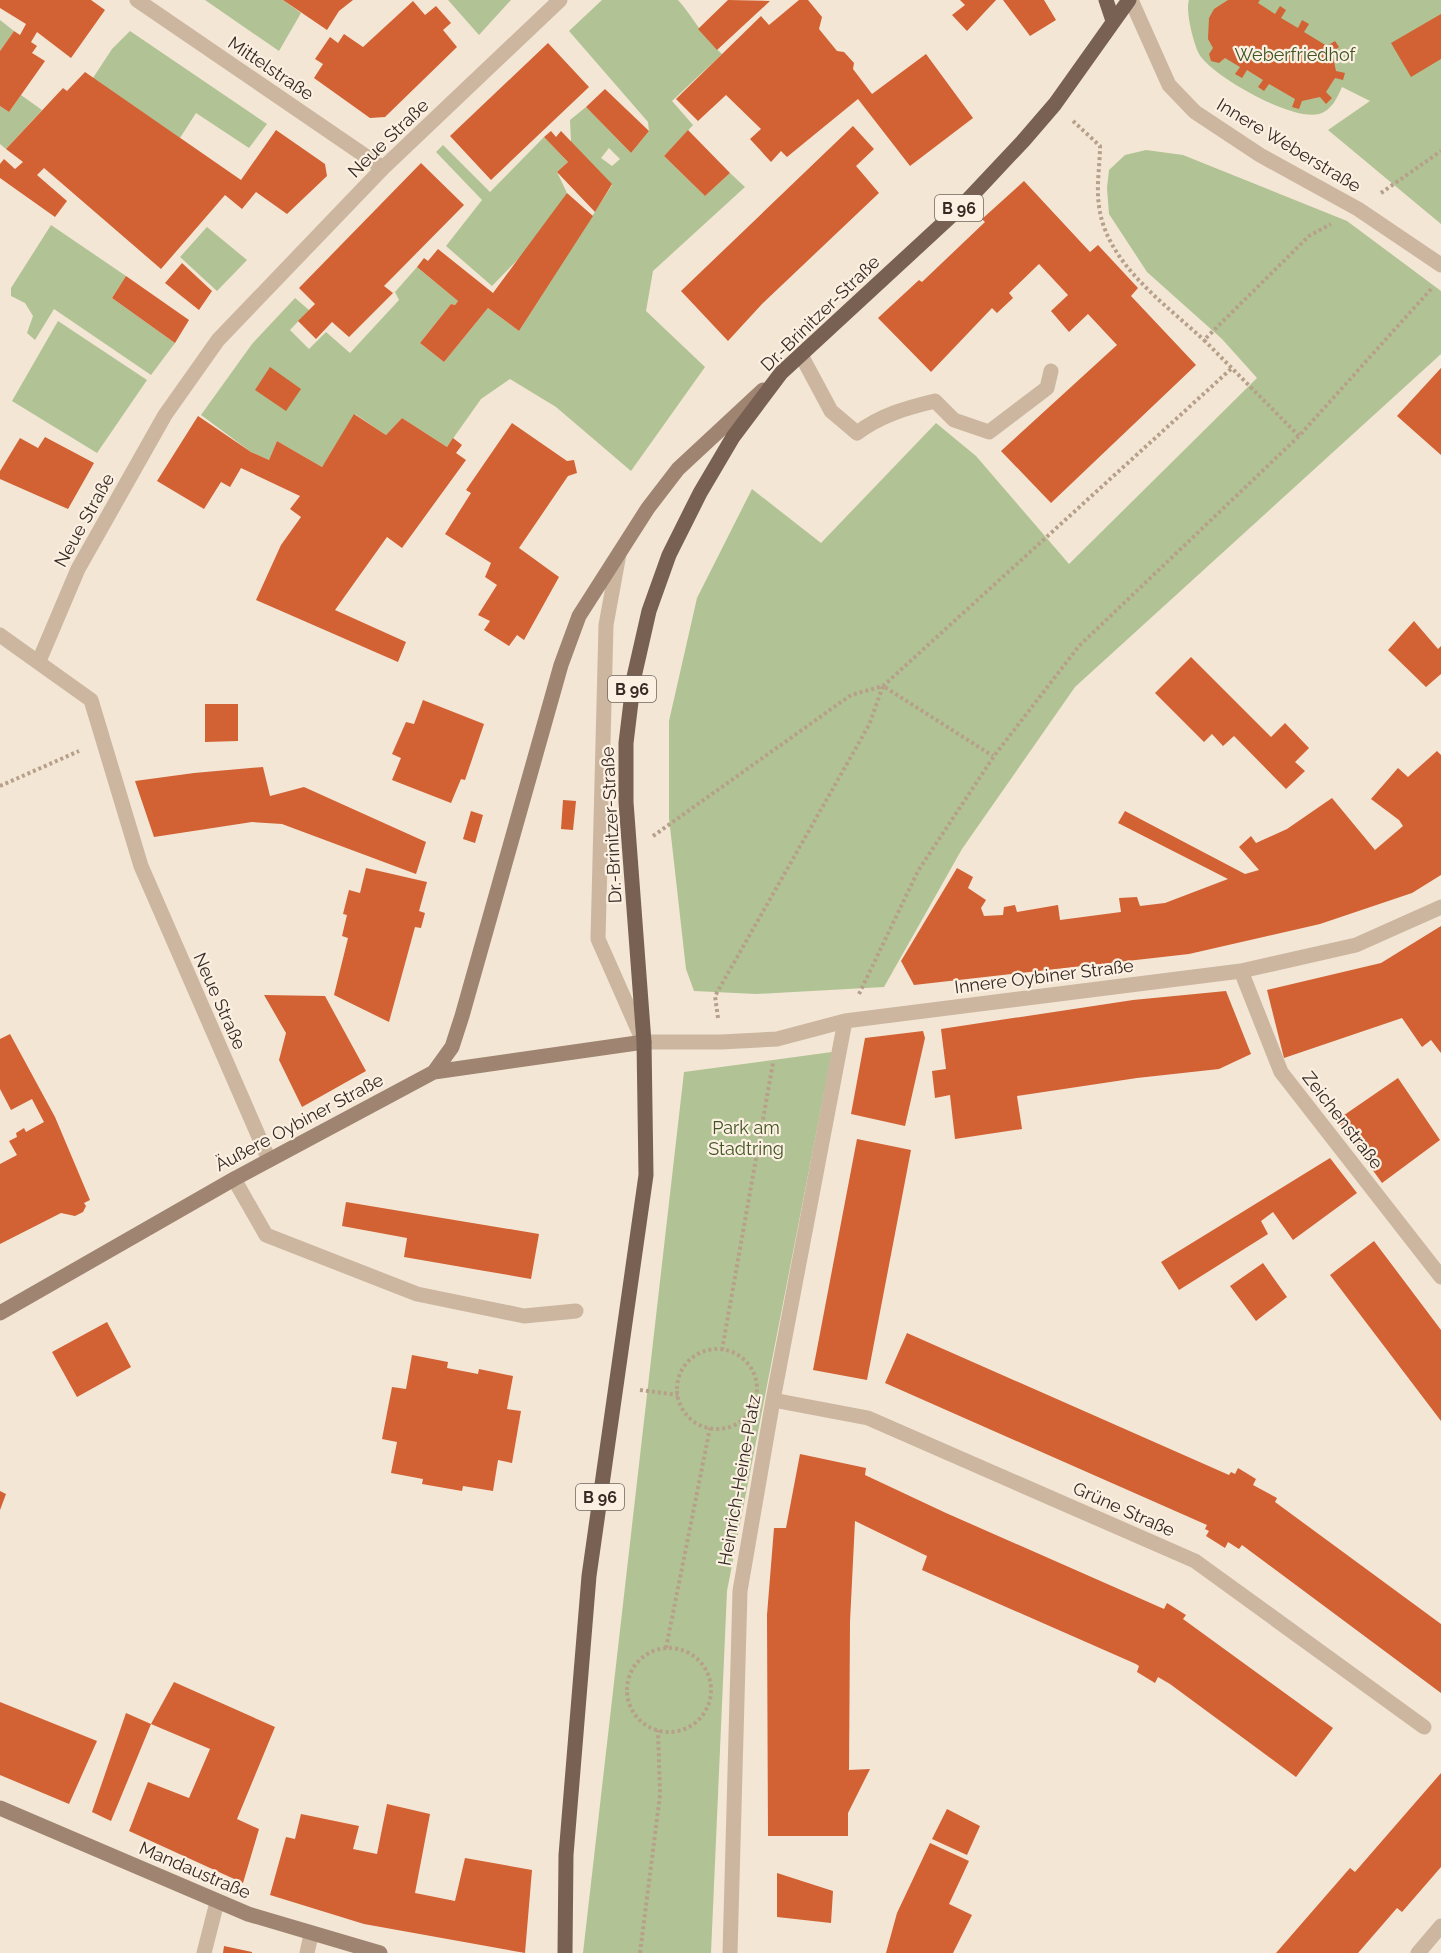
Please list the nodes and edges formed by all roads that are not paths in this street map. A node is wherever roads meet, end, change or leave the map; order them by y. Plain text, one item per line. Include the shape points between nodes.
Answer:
1 (137, 0) edge
2 (560, 0) edge
3 (1106, 0) edge
4 (1130, 0) edge
5 (1113, 21) junction
6 (383, 168) junction
7 (1441, 266) edge
8 (801, 355) junction
9 (1051, 371) dead end
10 (781, 373) junction
11 (620, 551) junction
12 (0, 635) edge
13 (39, 661) junction
14 (1441, 907) edge
15 (1241, 971) junction
16 (845, 1021) junction
17 (644, 1042) junction
18 (434, 1072) junction
19 (268, 1160) junction
20 (234, 1179) junction
21 (1441, 1277) edge
22 (576, 1311) dead end
23 (0, 1312) edge
24 (773, 1400) junction
25 (1424, 1727) dead end
26 (0, 1808) edge
27 (217, 1902) junction
28 (1441, 1926) edge
29 (311, 1935) junction
30 (204, 1953) edge
31 (307, 1953) edge
32 (380, 1953) edge
33 (565, 1953) edge
34 (730, 1953) edge
35 (1418, 1953) edge

1 - 6 street, Mittelstraße
2 - 6 street, Neue Straße
3 - 5 main road
4 - 5 main road, B 96
4 - 7 street, Innere Weberstraße via 1169,86 1179,99 1260,155 1358,209
5 - 8 main road, Dr.-Brinitzer-Straße / B 96 via 1055,104 963,205
6 - 13 street, Neue Straße via 218,340 165,415 78,569
8 - 9 street via 831,411 857,433 898,410 935,401 954,420 989,432 1047,388
8 - 10 main road, Dr.-Brinitzer-Straße / B 96
10 - 11 main road via 678,469
10 - 17 main road, Dr.-Brinitzer-Straße / B 96 via 733,437 669,555 649,611 634,677 626,743 626,802
11 - 17 street via 606,625 598,939
11 - 18 main road via 579,616 561,665 462,1016 452,1047
12 - 13 street
13 - 19 street, Neue Straße via 91,700 141,866
14 - 15 street, Innere Oybiner Straße via 1356,945
15 - 16 street, Innere Oybiner Straße
15 - 21 street, Zeichenstraße via 1281,1072
16 - 17 street, Innere Oybiner Straße via 777,1039
16 - 24 street, Heinrich-Heine-Platz
17 - 18 main road, Äußere Oybiner Straße
17 - 33 main road, B 96 via 646,1174 588,1588 566,1855
18 - 19 main road, Äußere Oybiner Straße
19 - 20 main road, Äußere Oybiner Straße
20 - 22 street via 266,1235 417,1294 524,1316
20 - 23 main road, Äußere Oybiner Straße
24 - 25 street, Grüne Straße via 868,1418 1195,1561
24 - 34 street, Heinrich-Heine-Platz via 740,1591
26 - 27 main road, Mandaustraße
27 - 29 main road, Mandaustraße
27 - 30 street
28 - 35 street
29 - 31 street
29 - 32 main road, Mandaustraße

